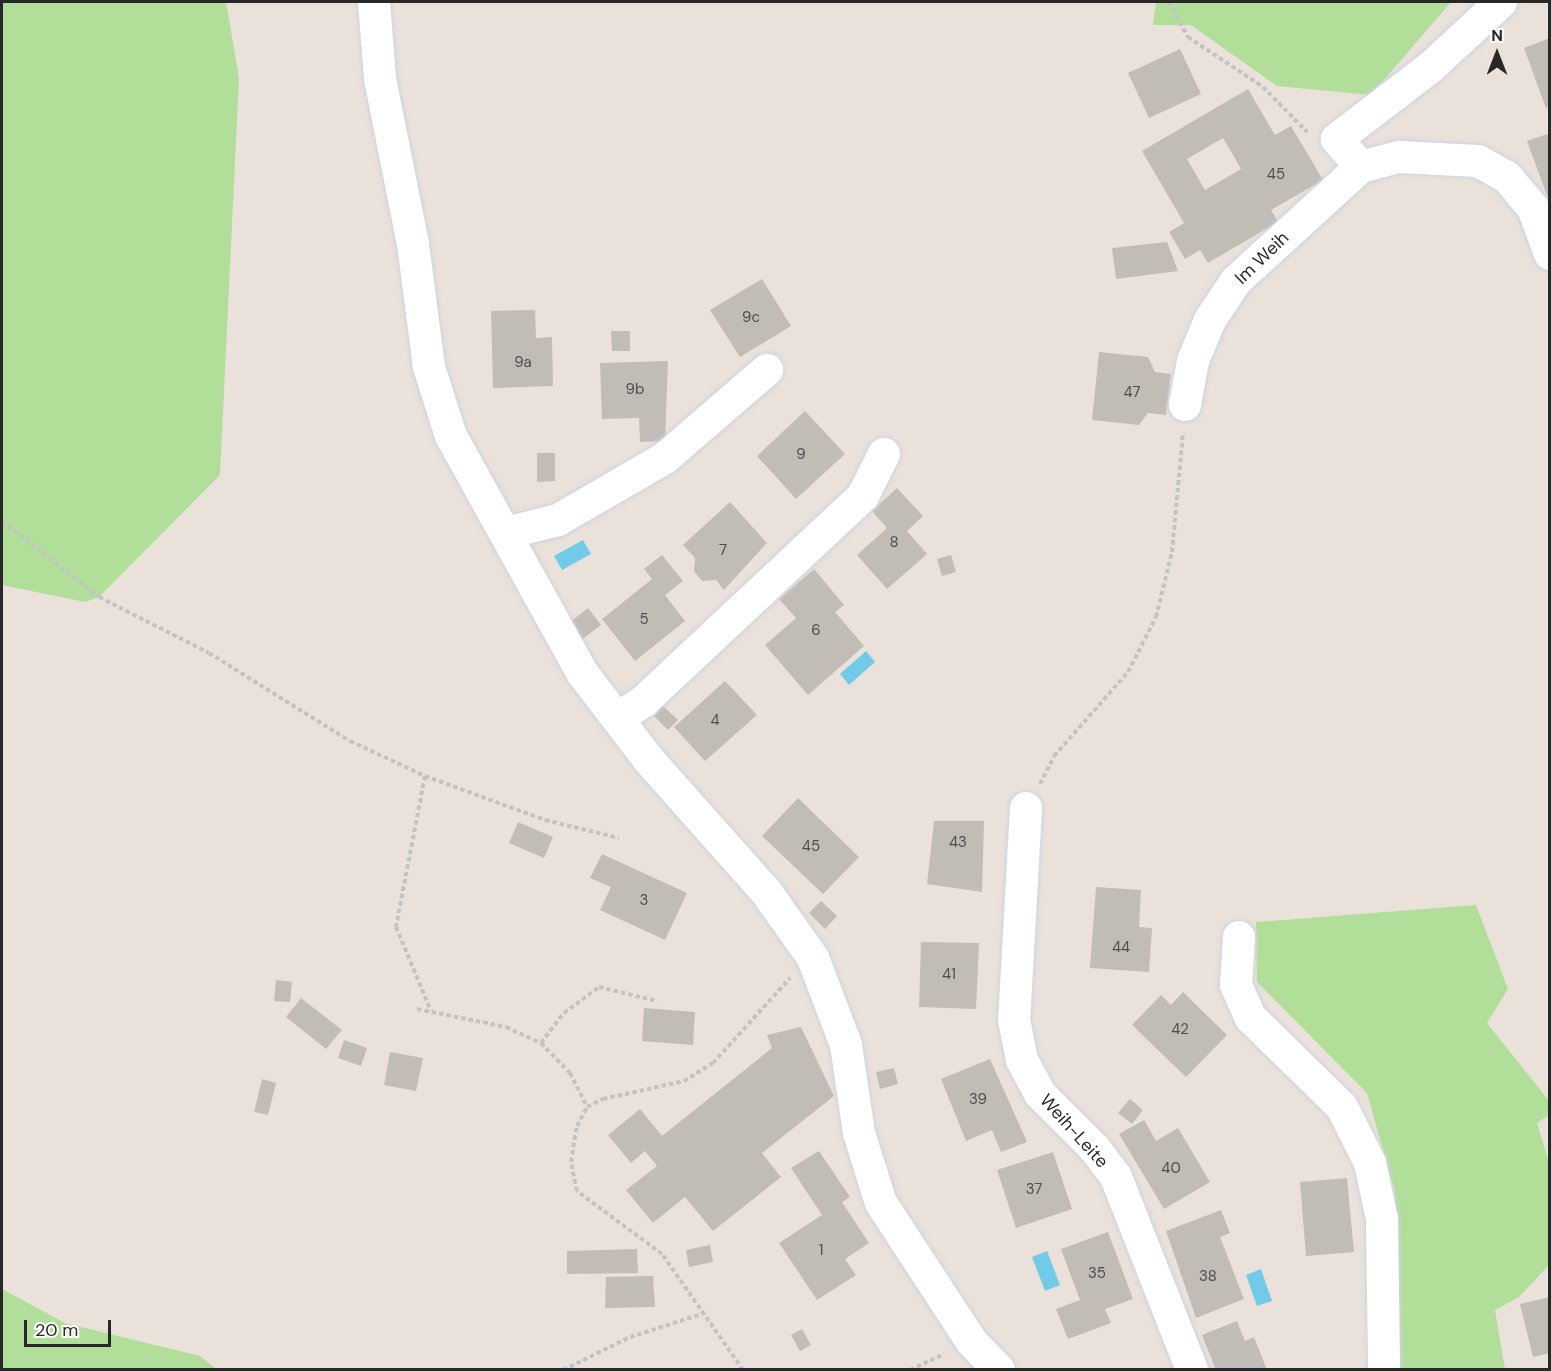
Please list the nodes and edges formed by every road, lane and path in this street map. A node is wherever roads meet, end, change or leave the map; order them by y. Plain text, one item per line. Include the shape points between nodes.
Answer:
1 (374, 2) edge
2 (1169, 2) edge
3 (1501, 2) edge
4 (1337, 139) junction
5 (1360, 167) junction
6 (1550, 254) edge
7 (767, 370) dead end
8 (1185, 405) joint
9 (884, 454) dead end
10 (2, 522) edge
11 (506, 533) junction
12 (618, 718) junction
13 (425, 776) junction
14 (1026, 808) joint
15 (619, 838) dead end
16 (1239, 937) dead end
17 (813, 958) junction
18 (657, 1001) dead end
19 (417, 1009) dead end
20 (431, 1011) junction
21 (541, 1043) junction
22 (587, 1107) junction
23 (702, 1314) junction
24 (972, 1342) junction
25 (563, 1370) edge
26 (742, 1370) edge
27 (910, 1370) edge
28 (999, 1370) edge
29 (1192, 1370) edge
30 (1384, 1370) edge

1 - 11 street via 380,79 412,244 429,368 456,446
2 - 4 path via 1188,37 1213,58 1289,108 1310,136
3 - 4 street via 1432,66
4 - 5 street
5 - 6 street, Im Weih via 1399,157 1478,161 1507,177 1533,208
5 - 8 street, Im Weih via 1236,280 1210,320 1192,361
7 - 11 street via 665,458 558,520
8 - 14 path via 1172,552 1156,617 1128,672 1054,756
9 - 12 street via 863,496 644,701
10 - 13 path via 99,597 209,653 350,741
11 - 12 street via 546,615
12 - 17 street via 767,892
13 - 15 path via 545,820
13 - 20 path via 396,927
14 - 29 street, Weih-Leite via 1014,1020 1022,1060 1040,1094 1095,1149 1116,1178
16 - 30 street via 1236,985 1251,1018 1342,1107 1370,1162 1382,1219
17 - 22 path via 713,1063 684,1081 603,1099
17 - 24 street via 846,1045 859,1133 881,1203
18 - 21 path via 599,987 564,1013
19 - 20 path
20 - 21 path via 506,1027
21 - 22 path via 570,1073
22 - 23 path via 577,1126 571,1162 577,1191 662,1254
23 - 25 path via 630,1337
23 - 26 path
24 - 27 path
24 - 28 street

